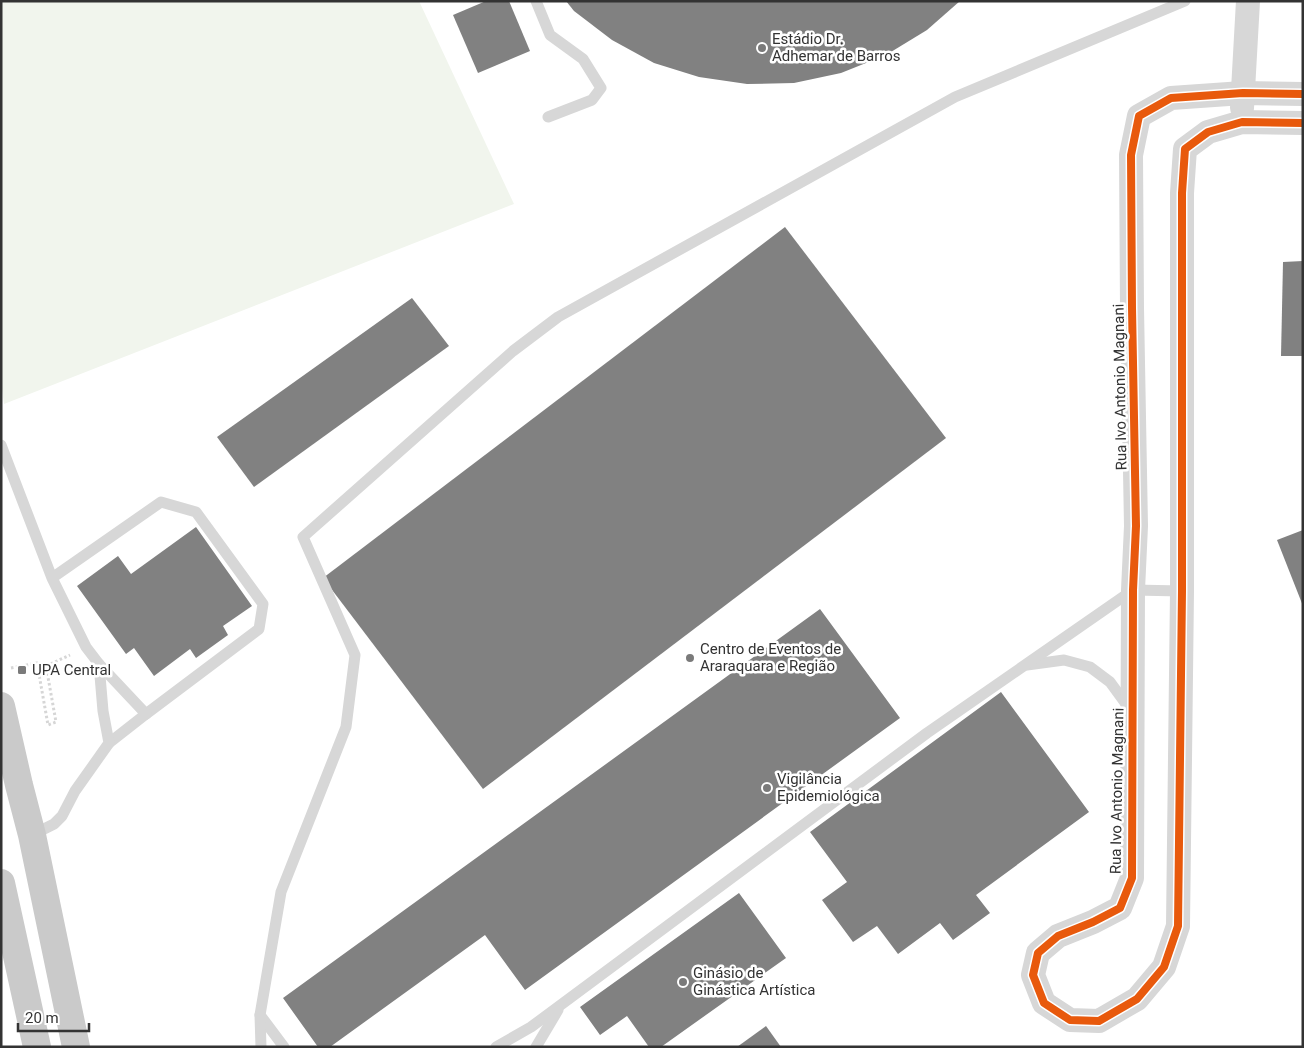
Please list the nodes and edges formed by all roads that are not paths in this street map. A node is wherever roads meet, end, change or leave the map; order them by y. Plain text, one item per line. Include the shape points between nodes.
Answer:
1 (536, 1) edge
2 (1185, 1) edge
3 (1248, 1) edge
4 (1243, 93) junction
5 (1303, 94) edge
6 (548, 117) dead end
7 (1242, 122) junction
8 (1303, 123) edge
9 (1, 444) edge
10 (52, 578) junction
11 (1133, 590) junction
12 (1182, 591) junction
13 (99, 664) junction
14 (1025, 665) junction
15 (1, 706) edge
16 (1132, 712) junction
17 (146, 714) junction
18 (108, 743) junction
19 (32, 835) junction
20 (1, 883) edge
21 (561, 1004) junction
22 (260, 1015) junction
23 (37, 1047) edge
24 (76, 1047) edge
25 (261, 1047) edge
26 (284, 1047) edge
27 (496, 1047) edge
28 (536, 1047) edge

1 - 6 lane via 550,35 583,59 600,88 592,100
2 - 22 lane via 955,97 558,316 512,351 303,537 355,655 346,727 280,892
3 - 4 street
4 - 5 street, Rua Ivo Antonio Magnani
4 - 7 street
4 - 11 street, Rua Ivo Antonio Magnani via 1171,98 1139,116 1131,155 1136,526
7 - 8 street
7 - 12 street, Rua Ivo Antonio Magnani via 1208,132 1185,149 1182,193
9 - 10 lane
10 - 13 lane via 86,647
10 - 17 lane via 161,502 196,512 263,604 259,629
11 - 12 lane
11 - 14 lane
11 - 16 street, Rua Ivo Antonio Magnani
12 - 16 street, Rua Ivo Antonio Magnani via 1178,926 1164,967 1137,999 1099,1021 1070,1020 1044,1003 1033,975 1038,953 1058,936 1120,908 1132,878
13 - 17 lane
13 - 18 lane
14 - 16 lane via 1064,660 1090,667 1110,682
14 - 21 lane via 927,733
15 - 19 main road
17 - 18 lane
18 - 19 lane via 62,816
19 - 24 main road
20 - 23 main road
21 - 27 lane via 531,1027
21 - 28 lane
22 - 25 lane
22 - 26 lane

